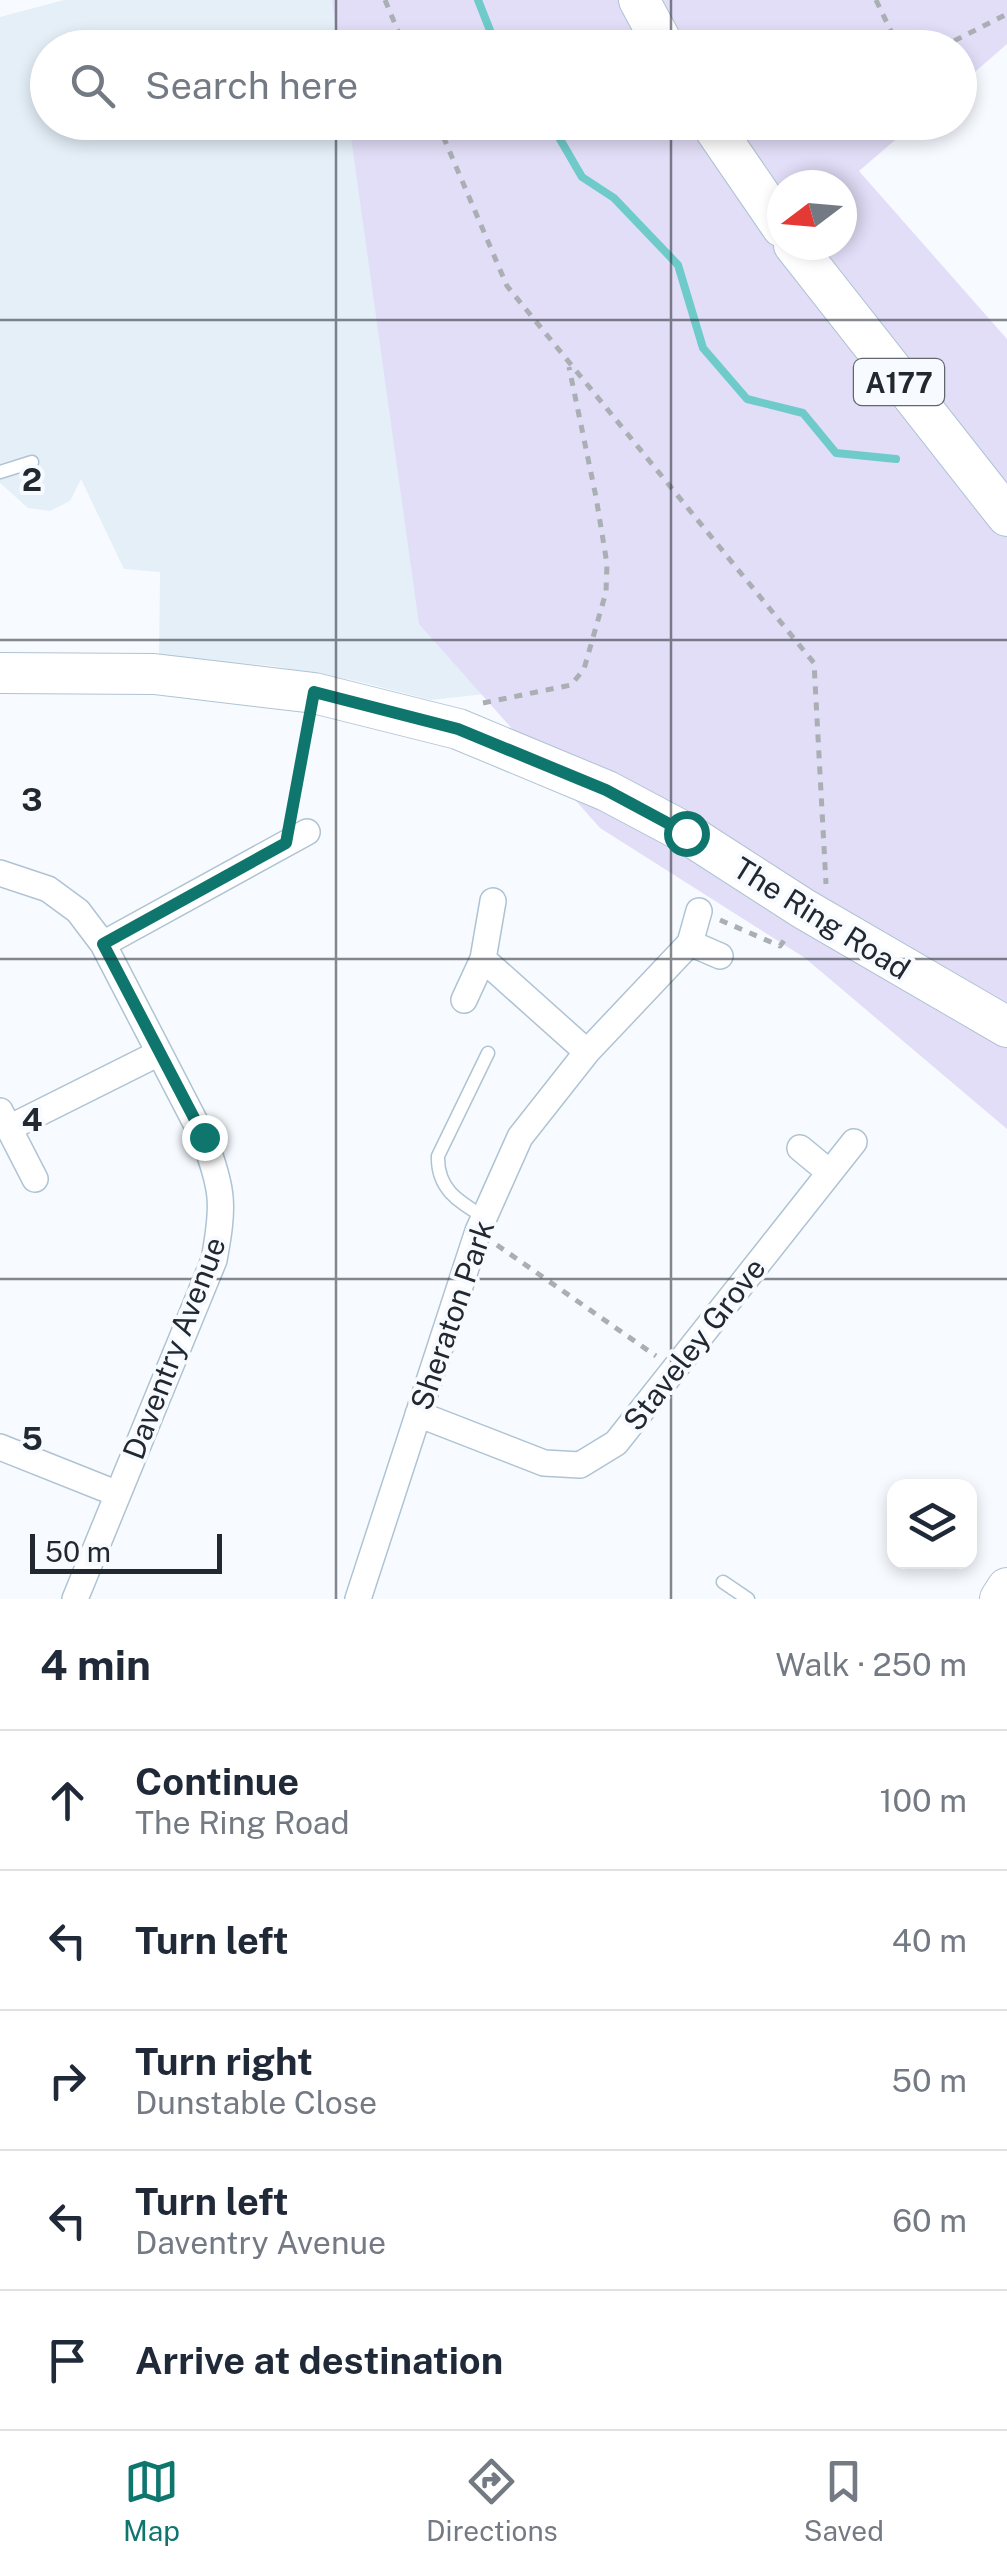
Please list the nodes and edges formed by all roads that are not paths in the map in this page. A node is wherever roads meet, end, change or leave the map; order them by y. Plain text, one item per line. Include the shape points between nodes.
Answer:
1 (639, 0) edge
2 (655, 30) edge
3 (722, 140) edge
4 (767, 206) edge
5 (805, 260) edge
6 (32, 462) dead end
7 (0, 472) edge
8 (1007, 516) edge
9 (0, 673) edge
10 (296, 837) road end
11 (0, 873) edge
12 (492, 902) dead end
13 (700, 911) road end
14 (690, 943) junction
15 (103, 944) junction
16 (720, 956) dead end
17 (483, 960) junction
18 (464, 1000) dead end
19 (1007, 1028) edge
20 (587, 1052) junction
21 (159, 1053) junction
22 (488, 1053) dead end
23 (4, 1120) edge
24 (854, 1142) dead end
25 (800, 1148) dead end
26 (829, 1172) junction
27 (34, 1179) dead end
28 (480, 1224) junction
29 (418, 1414) junction
30 (0, 1447) edge
31 (118, 1494) junction
32 (723, 1582) dead end
33 (1007, 1588) edge
34 (75, 1599) edge
35 (358, 1599) edge
36 (748, 1599) edge
37 (1000, 1599) edge

1 - 2 main road
3 - 4 main road
5 - 8 main road, A177
6 - 7 lane
9 - 19 main road, The Ring Road via 154,674 314,692 458,729 606,790 686,833
10 - 15 street
11 - 15 street, Daventry Avenue via 48,889
12 - 17 street
13 - 14 street, Sheraton Park
14 - 16 street
14 - 20 street, Sheraton Park
15 - 21 street, Daventry Avenue
17 - 18 street
17 - 20 street
20 - 28 street, Sheraton Park via 520,1137
21 - 23 street
21 - 31 street, Daventry Avenue via 204,1137 223,1211 214,1260
22 - 28 lane via 438,1156 447,1191
23 - 27 street
24 - 26 street, Staveley Grove
25 - 26 street
26 - 29 street, Staveley Grove via 616,1444 580,1465 544,1463
28 - 29 street, Sheraton Park
29 - 35 street, Sheraton Park
30 - 31 street
31 - 34 street, Daventry Avenue
32 - 36 lane
33 - 37 main road

